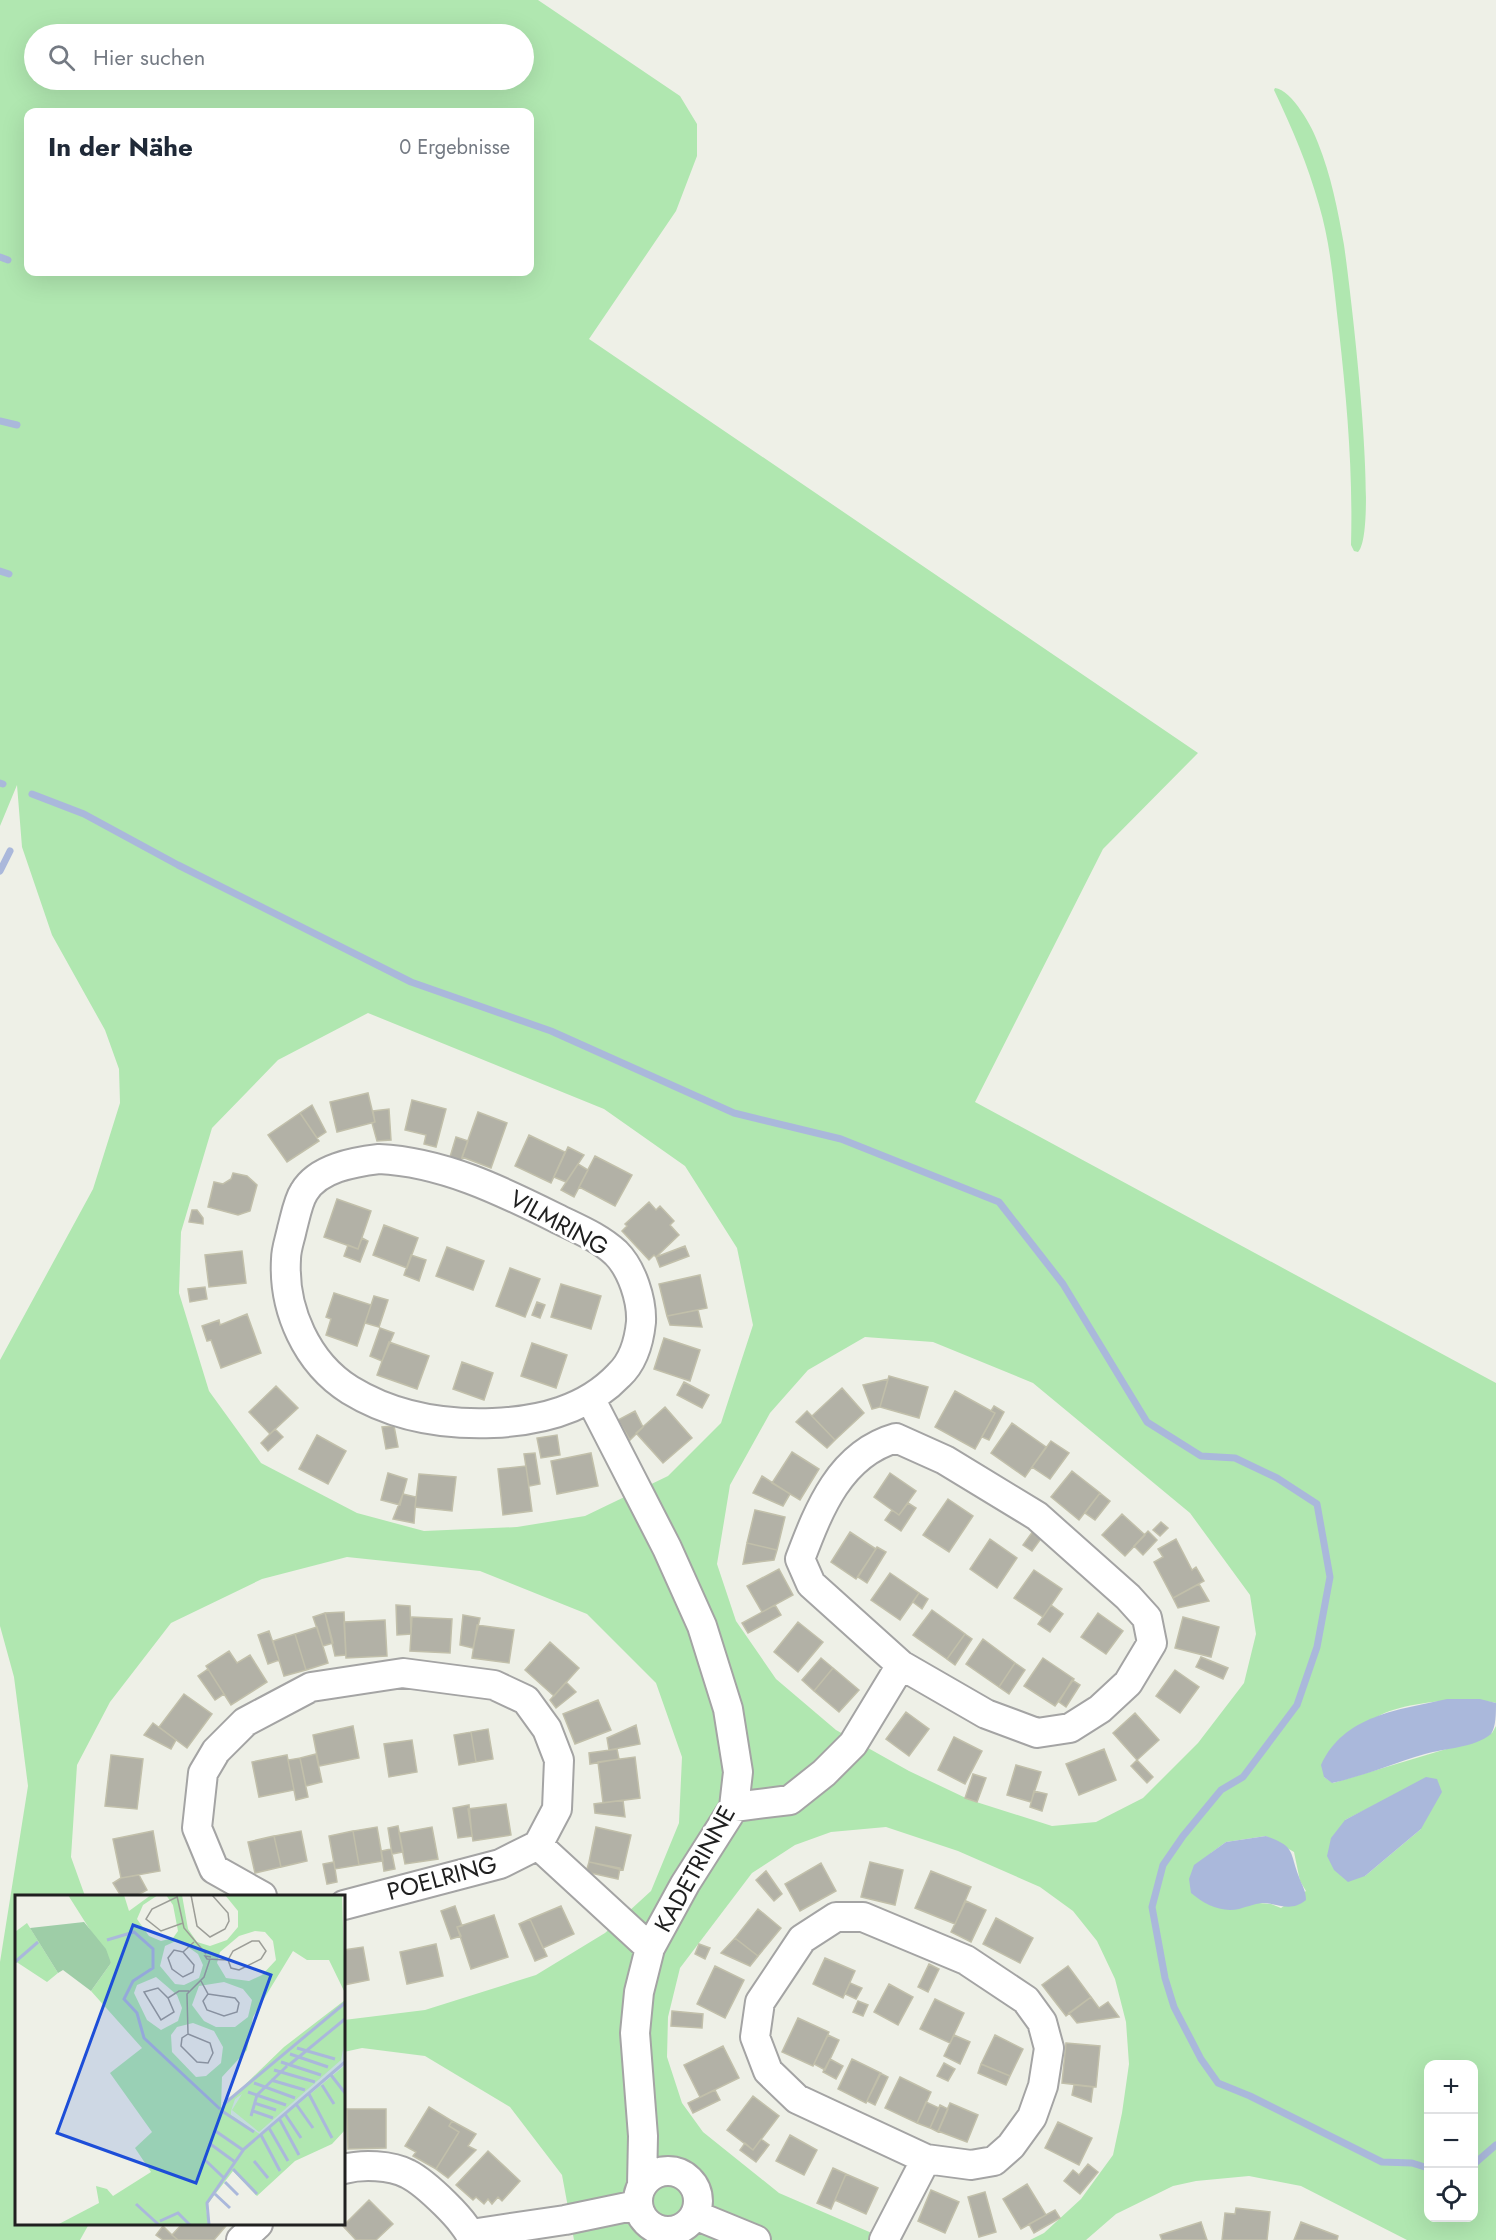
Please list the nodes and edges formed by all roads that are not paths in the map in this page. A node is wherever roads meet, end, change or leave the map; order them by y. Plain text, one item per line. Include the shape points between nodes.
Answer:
1 (591, 1400) junction
2 (901, 1665) junction
3 (734, 1807) junction
4 (538, 1845) junction
5 (260, 1895) edge
6 (345, 1905) edge
7 (650, 1948) junction
8 (926, 2159) junction
9 (345, 2169) edge
10 (640, 2195) junction
11 (695, 2215) junction
12 (256, 2225) edge
13 (471, 2237) edge
14 (241, 2240) edge
15 (756, 2240) edge
16 (884, 2240) edge

1 - 1 street, VILMRING via 517,1422 472,1424 388,1410 349,1389 304,1344 290,1304 286,1258 304,1191 320,1177 352,1162 406,1160 488,1184 590,1235 617,1254 633,1282 641,1309 639,1338 620,1375
1 - 3 street, KADETRINNE via 702,1626 728,1709 738,1772
2 - 2 street via 986,1714 1037,1733 1070,1728 1100,1709 1128,1683 1152,1643 1147,1618 1037,1515 945,1460 896,1438 874,1444 831,1486 800,1559 811,1584
2 - 3 street via 853,1744 824,1773 789,1800
3 - 7 street, KADETRINNE
4 - 5 street via 556,1809 559,1760 547,1729 526,1700 494,1685 403,1673 311,1687 245,1722 216,1751 203,1773 197,1828 214,1869
4 - 6 street, POELRING via 500,1864
4 - 7 street
7 - 10 street, KADETRINNE via 639,1992 635,2032 643,2136
8 - 8 street via 971,2165 994,2161 1011,2146 1032,2117 1042,2086 1049,2048 1042,2022 1026,2000 966,1960 873,1920 836,1917 802,1939 760,2002 755,2037 768,2071 797,2099
8 - 16 street
9 - 13 street via 372,2166 408,2173 455,2212
10 - 11 street via 645,2223 662,2232 681,2229
10 - 11 street via 653,2175 668,2171 682,2175 693,2185 698,2200
10 - 13 street via 565,2220
11 - 15 street
12 - 14 street

